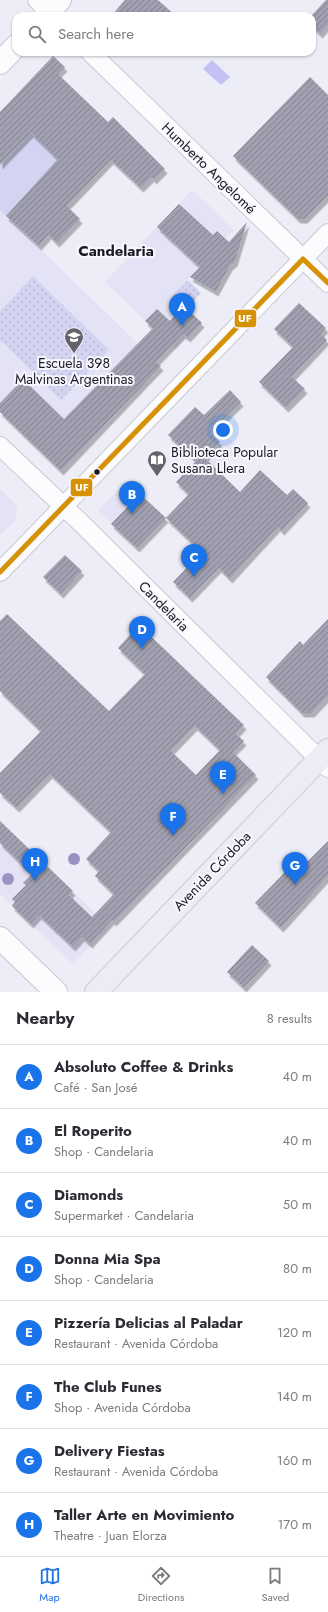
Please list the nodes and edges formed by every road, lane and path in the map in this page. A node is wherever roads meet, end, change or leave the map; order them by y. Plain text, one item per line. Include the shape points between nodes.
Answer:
1 (12, 50) edge
2 (94, 56) edge
3 (0, 63) edge
4 (328, 233) edge
5 (303, 259) junction
6 (328, 283) edge
7 (0, 446) edge
8 (64, 506) junction
9 (0, 572) edge
10 (325, 759) edge
11 (0, 938) edge
12 (56, 992) edge
13 (96, 992) edge

1 - 3 main road
2 - 5 street, Humberto Angelomé
4 - 5 street
5 - 6 street, Humberto Angelomé
5 - 8 street
7 - 8 street, Candelaria
8 - 9 street
8 - 10 street, Candelaria
10 - 13 main road, Avenida Córdoba
11 - 12 main road

